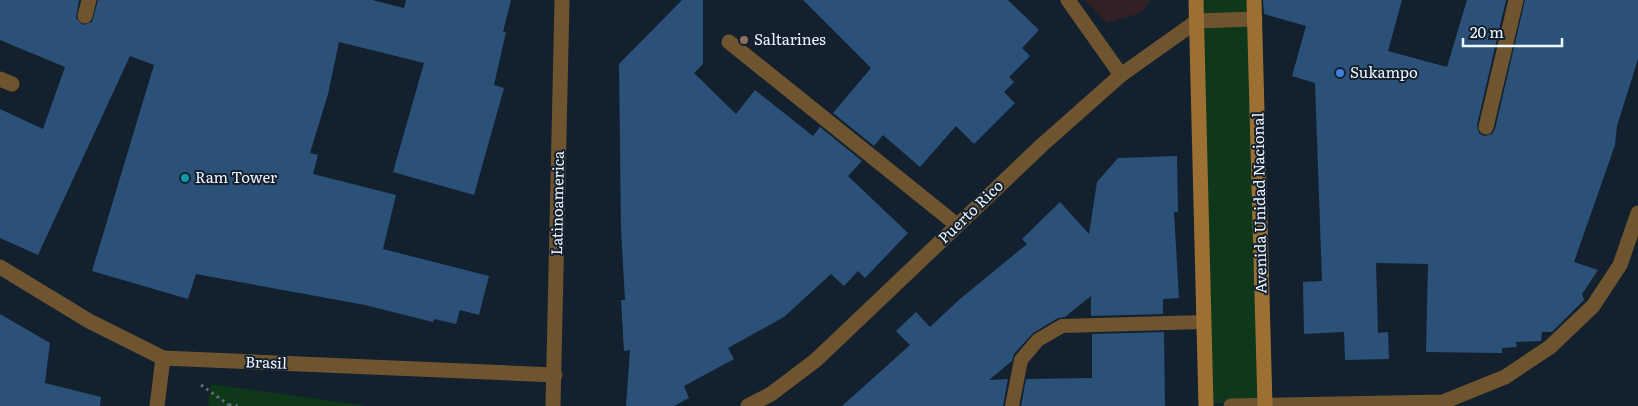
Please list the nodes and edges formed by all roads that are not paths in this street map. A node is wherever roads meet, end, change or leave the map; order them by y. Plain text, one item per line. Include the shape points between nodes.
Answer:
1 (89, 0) edge
2 (562, 0) edge
3 (1068, 0) edge
4 (1196, 0) edge
5 (1254, 0) edge
6 (1516, 0) edge
7 (85, 16) dead end
8 (1255, 19) junction
9 (1197, 21) junction
10 (729, 42) dead end
11 (1121, 75) junction
12 (1486, 127) dead end
13 (1638, 213) edge
14 (958, 225) junction
15 (0, 268) edge
16 (1204, 322) junction
17 (163, 358) junction
18 (555, 375) junction
19 (157, 406) edge
20 (553, 406) edge
21 (748, 406) edge
22 (1012, 406) edge
23 (1206, 406) edge
24 (1231, 406) edge
25 (1265, 406) edge

1 - 7 street
2 - 18 street, Latinoamerica
3 - 11 street
4 - 9 main road
5 - 8 main road, Avenida Unidad Nacional
6 - 12 street
8 - 9 street
8 - 25 main road, Avenida Unidad Nacional
9 - 11 street, Puerto Rico
9 - 16 main road
10 - 14 street
11 - 14 street, Puerto Rico
13 - 25 street via 1620,264 1593,306 1550,347 1505,377 1443,402
14 - 21 street, Puerto Rico via 816,360 771,394
15 - 17 street, Brasil via 89,321
16 - 22 lane via 1062,326 1038,340 1021,360
16 - 23 main road
17 - 18 street, Brasil
17 - 19 street
18 - 20 street, Latinoamerica
24 - 25 street

